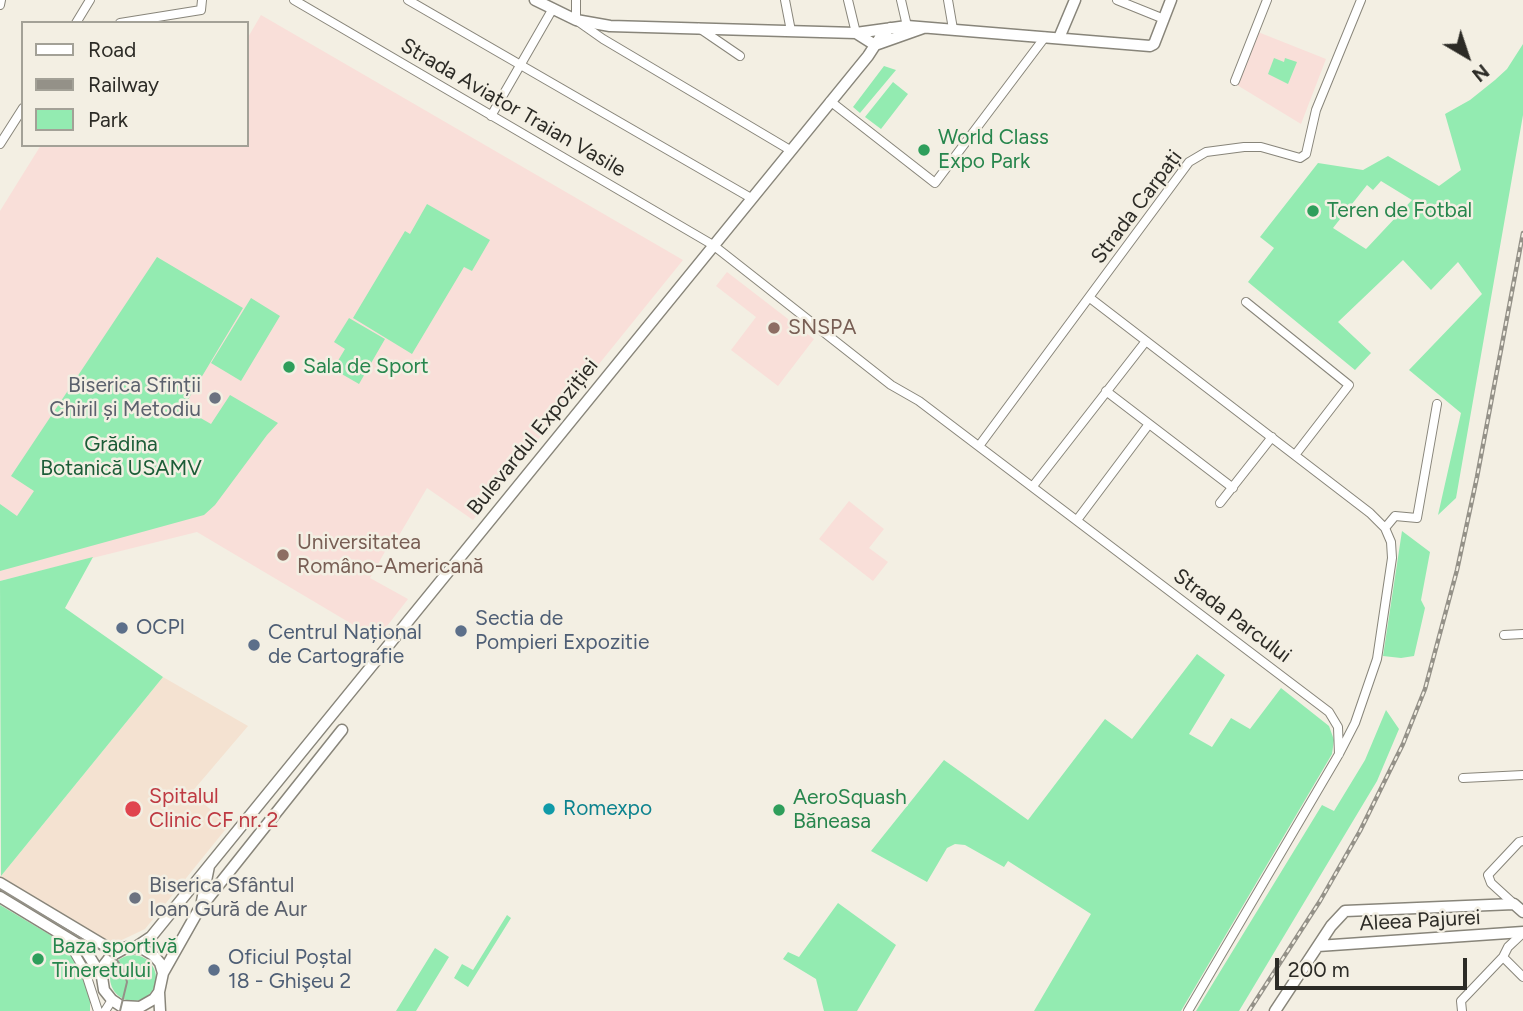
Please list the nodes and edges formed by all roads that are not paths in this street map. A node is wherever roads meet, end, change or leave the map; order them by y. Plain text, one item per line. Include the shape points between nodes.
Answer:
1 (90, 0) edge
2 (202, 0) edge
3 (294, 0) edge
4 (408, 0) edge
5 (535, 0) edge
6 (576, 0) edge
7 (785, 0) edge
8 (848, 0) edge
9 (901, 0) edge
10 (948, 0) edge
11 (1075, 0) edge
12 (1117, 0) edge
13 (1171, 0) edge
14 (1267, 0) edge
15 (1361, 0) edge
16 (552, 10) junction
17 (576, 19) junction
18 (1164, 19) junction
19 (77, 21) edge
20 (133, 21) edge
21 (906, 26) junction
22 (926, 27) junction
23 (698, 28) junction
24 (890, 28) junction
25 (953, 29) junction
26 (869, 30) junction
27 (791, 31) junction
28 (856, 33) junction
29 (1045, 37) junction
30 (1059, 38) junction
31 (875, 45) junction
32 (740, 56) dead end
33 (519, 66) junction
34 (1235, 81) dead end
35 (830, 101) junction
36 (21, 111) edge
37 (491, 116) junction
38 (0, 145) edge
39 (790, 150) junction
40 (751, 198) junction
41 (713, 245) junction
42 (1090, 298) junction
43 (1246, 302) dead end
44 (1146, 341) junction
45 (1107, 391) junction
46 (1437, 404) dead end
47 (1149, 424) junction
48 (1272, 437) junction
49 (979, 446) junction
50 (1295, 455) junction
51 (1033, 486) junction
52 (1233, 488) junction
53 (1220, 503) dead end
54 (1077, 520) junction
55 (1385, 528) junction
56 (1523, 634) edge
57 (1504, 635) dead end
58 (342, 730) dead end
59 (1339, 754) junction
60 (1523, 775) edge
61 (1462, 778) dead end
62 (1523, 841) edge
63 (208, 866) junction
64 (0, 883) edge
65 (0, 897) edge
66 (1514, 904) junction
67 (198, 911) junction
68 (1523, 912) edge
69 (1523, 933) edge
70 (63, 935) junction
71 (1318, 946) junction
72 (136, 947) junction
73 (122, 949) junction
74 (1503, 957) junction
75 (163, 973) junction
76 (102, 977) junction
77 (1523, 977) edge
78 (159, 992) junction
79 (115, 1004) edge
80 (137, 1009) edge
81 (98, 1011) edge
82 (106, 1011) edge
83 (160, 1011) edge
84 (1188, 1011) edge
85 (1275, 1011) edge
86 (1462, 1011) edge

1 - 19 street
2 - 20 street via 201,10
3 - 37 street, Strada Aviator Traian Vasile
4 - 33 street
5 - 16 street
6 - 17 street
7 - 27 street
8 - 28 street
9 - 21 street
10 - 25 street
11 - 30 street
12 - 18 street
13 - 18 street
14 - 34 street
15 - 42 street, Strada Carpați via 1316,110 1306,154 1300,158 1253,146 1194,158
16 - 17 street
16 - 33 street
17 - 23 street via 610,26
17 - 39 street
18 - 30 street via 1154,44 1148,46
21 - 22 street
21 - 24 street
22 - 25 street
22 - 31 street
23 - 27 street
23 - 32 street
24 - 26 street
24 - 31 street, Bulevardul Expoziției
25 - 29 street
26 - 28 street
26 - 31 street
27 - 28 street
28 - 31 street
29 - 30 street
29 - 35 street via 935,183
31 - 35 street, Bulevardul Expoziției
33 - 37 street
33 - 40 street
35 - 39 street, Bulevardul Expoziției
36 - 38 street
37 - 41 street, Strada Aviator Traian Vasile
39 - 40 street, Bulevardul Expoziției
40 - 41 street, Bulevardul Expoziției
41 - 49 street, Strada Parcului via 891,385
41 - 63 street, Bulevardul Expoziției
42 - 44 street
42 - 49 street
43 - 50 street via 1349,385
44 - 45 street
44 - 48 street
45 - 47 street
45 - 51 street
46 - 55 street via 1417,518 1395,516
47 - 52 street
47 - 54 street
48 - 50 street
48 - 52 street
49 - 51 street, Strada Parcului
50 - 55 street
51 - 54 street, Strada Parcului
52 - 53 street
54 - 59 street, Strada Parcului via 1329,712 1338,727
55 - 59 street via 1392,558 1377,659
56 - 57 street
58 - 67 street
59 - 84 street
60 - 61 street
62 - 66 street via 1489,875 1491,883
63 - 67 street
63 - 72 street, Bulevardul Expoziției via 151,937
64 - 73 street via 107,947
65 - 70 street
66 - 68 street
66 - 71 street via 1345,911
67 - 75 street
69 - 71 street, Aleea Pajurei
69 - 74 street
70 - 76 street via 84,948
70 - 81 street via 85,971
71 - 85 street
72 - 73 street
72 - 75 street via 153,955
73 - 76 street via 107,960
74 - 77 street
74 - 86 street via 1461,1001
75 - 78 street
76 - 79 street via 104,990
78 - 80 street
78 - 83 street
79 - 80 street
79 - 82 street

